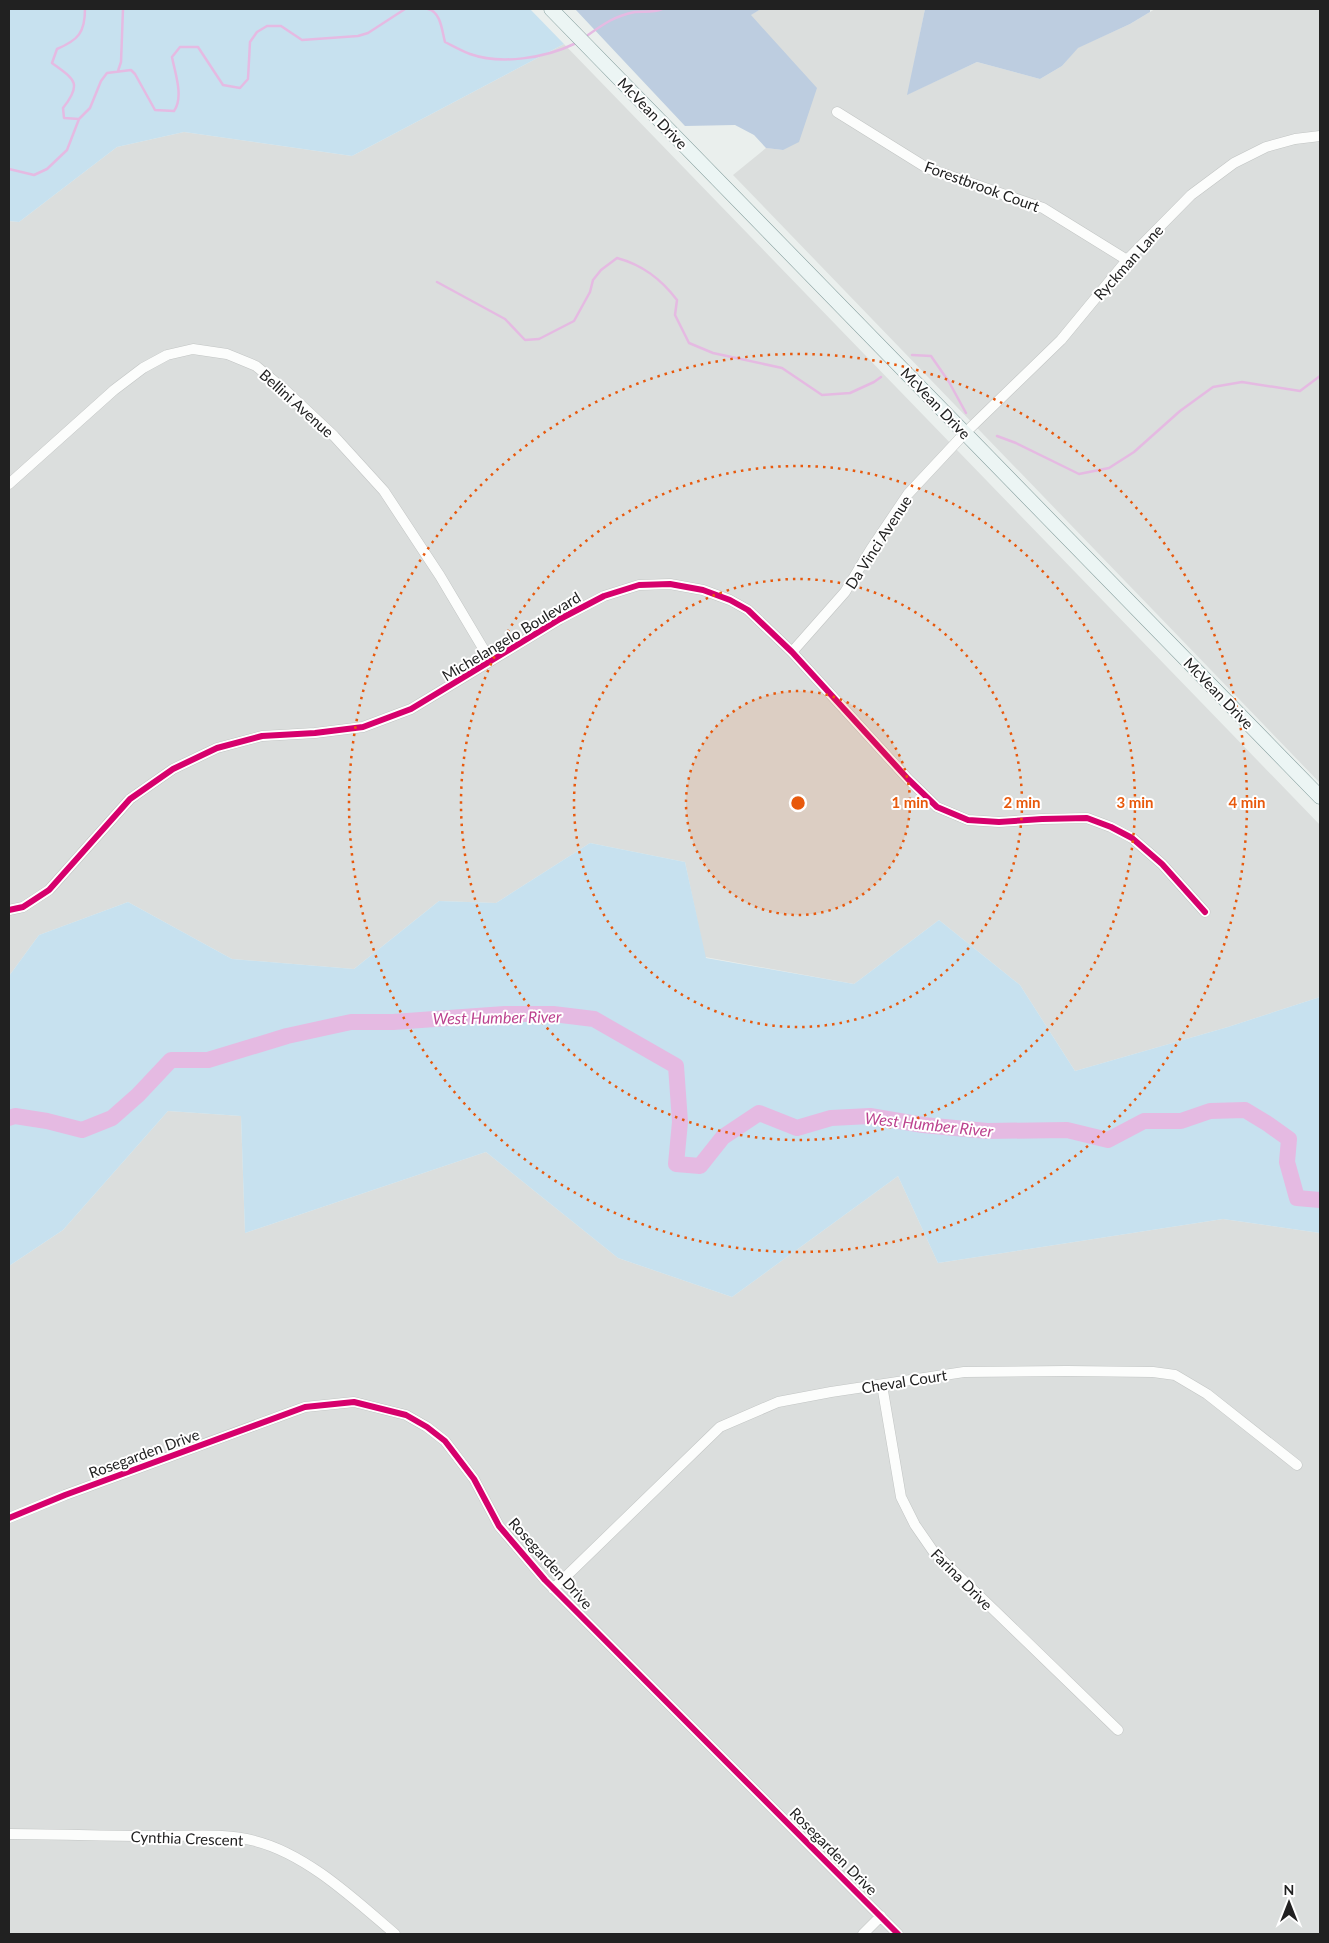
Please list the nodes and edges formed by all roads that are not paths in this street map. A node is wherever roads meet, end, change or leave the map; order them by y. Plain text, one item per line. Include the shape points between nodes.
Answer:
1 (551, 9) edge
2 (837, 112) dead end
3 (1320, 136) edge
4 (1127, 260) junction
5 (966, 433) junction
6 (9, 484) edge
7 (792, 652) junction
8 (490, 660) junction
9 (1320, 797) edge
10 (9, 910) edge
11 (1205, 912) dead end
12 (882, 1384) junction
13 (1297, 1464) dead end
14 (9, 1518) edge
15 (553, 1589) junction
16 (1118, 1730) dead end
17 (9, 1834) edge
18 (881, 1916) junction
19 (396, 1934) edge
20 (863, 1934) edge
21 (898, 1934) edge

1 - 5 main road, McVean Drive
2 - 4 street, Forestbrook Court via 927,168 1043,208
3 - 4 street, Ryckman Lane via 1266,147 1234,163 1191,195
4 - 5 street, Ryckman Lane via 1061,340
5 - 7 street, Da Vinci Avenue via 908,494 845,592
5 - 9 main road, McVean Drive
6 - 8 street, Bellini Avenue via 143,368 167,354 194,349 227,354 256,366 285,390 334,436 384,491
7 - 8 street, Michelangelo Boulevard via 748,610 730,600 703,590 654,584 639,585 604,596
7 - 11 street, Michelangelo Boulevard via 937,807 968,820 999,822 1087,818 1111,827 1132,838 1162,864
8 - 10 street, Michelangelo Boulevard via 411,709 363,727 262,736 217,748 173,769 130,799 49,890 24,907
12 - 13 street, Cheval Court via 964,1372 1153,1372 1175,1375 1208,1394
12 - 15 street, Cheval Court via 778,1402 720,1427
12 - 16 street, Farina Drive via 901,1497 915,1525 933,1551
14 - 15 street, Rosegarden Drive via 305,1406 354,1402 406,1415 445,1441 474,1479 500,1526
15 - 18 street, Rosegarden Drive
17 - 19 street, Cynthia Crescent via 217,1836 255,1841 312,1867
18 - 20 street
18 - 21 street, Rosegarden Drive

